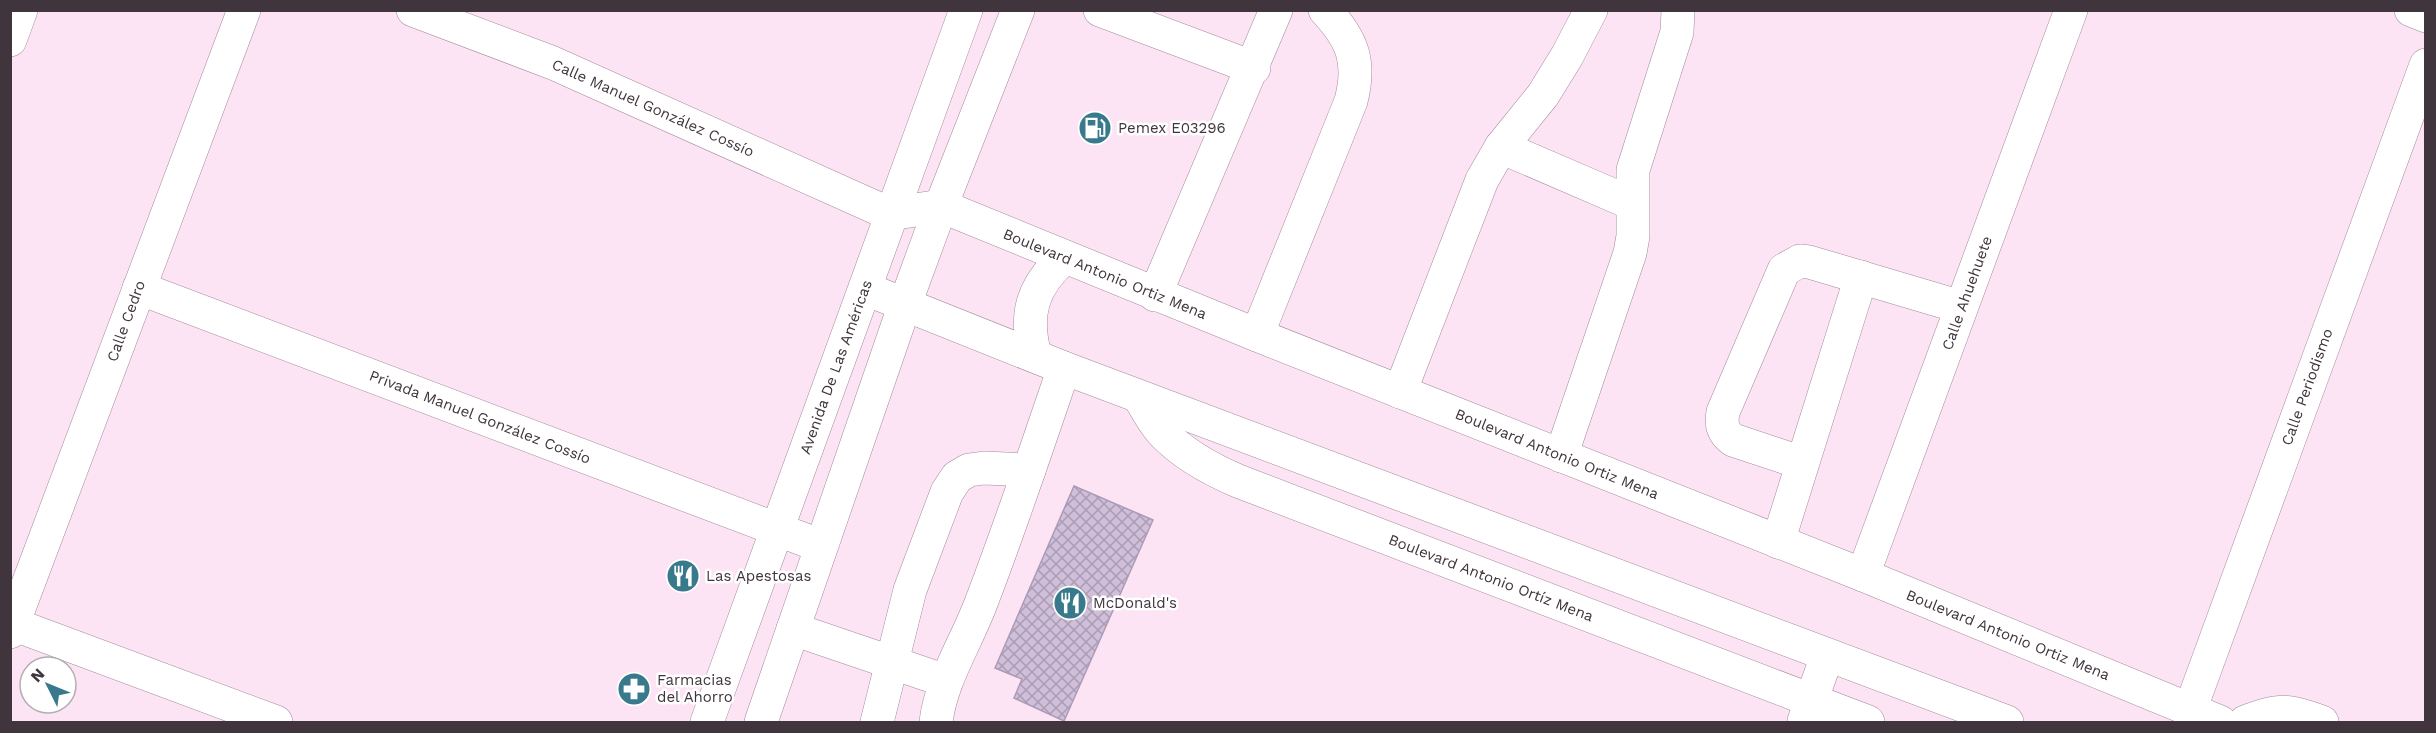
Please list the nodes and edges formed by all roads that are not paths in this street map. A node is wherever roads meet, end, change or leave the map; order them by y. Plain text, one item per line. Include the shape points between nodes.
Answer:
1 (21, 10) edge
2 (243, 10) edge
3 (413, 10) edge
4 (966, 10) edge
5 (1018, 10) edge
6 (1100, 10) edge
7 (1276, 10) edge
8 (1325, 10) edge
9 (1591, 10) edge
10 (1678, 10) edge
11 (2071, 10) edge
12 (2411, 10) edge
13 (2426, 16) edge
14 (10, 40) edge
15 (2426, 65) edge
16 (1254, 68) junction
17 (1501, 147) junction
18 (1631, 203) junction
19 (941, 206) junction
20 (890, 214) junction
21 (1064, 258) junction
22 (1861, 277) junction
23 (138, 288) junction
24 (866, 289) junction
25 (1155, 295) junction
26 (905, 304) junction
27 (1961, 307) junction
28 (1257, 335) junction
29 (1050, 362) junction
30 (1400, 392) junction
31 (1139, 397) junction
32 (1561, 456) junction
33 (1802, 463) junction
34 (1029, 470) junction
35 (776, 529) junction
36 (1778, 542) junction
37 (821, 546) junction
38 (1863, 575) junction
39 (11, 626) edge
40 (794, 629) junction
41 (1827, 656) junction
42 (893, 662) junction
43 (946, 681) junction
44 (2190, 710) junction
45 (1807, 712) edge
46 (276, 723) edge
47 (706, 723) edge
48 (760, 723) edge
49 (878, 723) edge
50 (936, 723) edge
51 (1868, 723) edge
52 (2007, 723) edge
53 (2220, 723) edge
54 (2245, 723) edge
55 (2322, 723) edge

1 - 14 street
2 - 23 street, Calle Cedro
3 - 20 street, Calle Manuel González Cossío via 553,63
4 - 20 street, Avenida De Las Américas
5 - 19 street
6 - 16 street
7 - 16 street
8 - 28 street via 1349,42 1357,65 1356,82
9 - 17 street via 1543,95
10 - 18 street via 1677,32 1633,170
11 - 27 street, Calle Ahuehuete
12 - 13 street
15 - 44 street, Calle Periodismo
16 - 25 street
17 - 18 street
17 - 30 street via 1482,180
18 - 32 street via 1630,253
19 - 20 street
19 - 21 street, Boulevard Antonio Ortiz Mena
19 - 26 street
20 - 24 street, Avenida De Las Américas
21 - 25 street, Boulevard Antonio Ortiz Mena
21 - 29 street via 1045,277 1029,320 1030,338
22 - 27 street
22 - 33 street
22 - 33 street via 1800,261 1784,270 1723,412 1725,435
23 - 35 street, Privada Manuel González Cossío
23 - 39 street, Calle Cedro
24 - 26 street
24 - 35 street, Avenida De Las Américas
25 - 28 street, Boulevard Antonio Ortiz Mena
26 - 29 street
26 - 37 street
27 - 38 street, Calle Ahuehuete
28 - 30 street, Boulevard Antonio Ortiz Mena
29 - 31 street
29 - 34 street
30 - 32 street, Boulevard Antonio Ortiz Mena
31 - 41 street
31 - 45 street, Boulevard Antonio Ortíz Mena via 1161,431 1210,469
32 - 36 street, Boulevard Antonio Ortiz Mena
33 - 36 street
34 - 42 street via 976,468 962,473 952,484 910,590
34 - 43 street via 976,615
35 - 37 street, Privada Manuel González Cossío
35 - 47 street, Avenida De Las Américas
36 - 38 street, Boulevard Antonio Ortiz Mena
37 - 40 street
38 - 44 street, Boulevard Antonio Ortiz Mena
39 - 46 street
40 - 42 street
40 - 48 street
41 - 45 street
41 - 52 street
42 - 43 street
42 - 49 street
43 - 50 street
44 - 53 street, Boulevard Antonio Ortiz Mena
45 - 51 street, Boulevard Antonio Ortíz Mena
54 - 55 street via 2281,711

